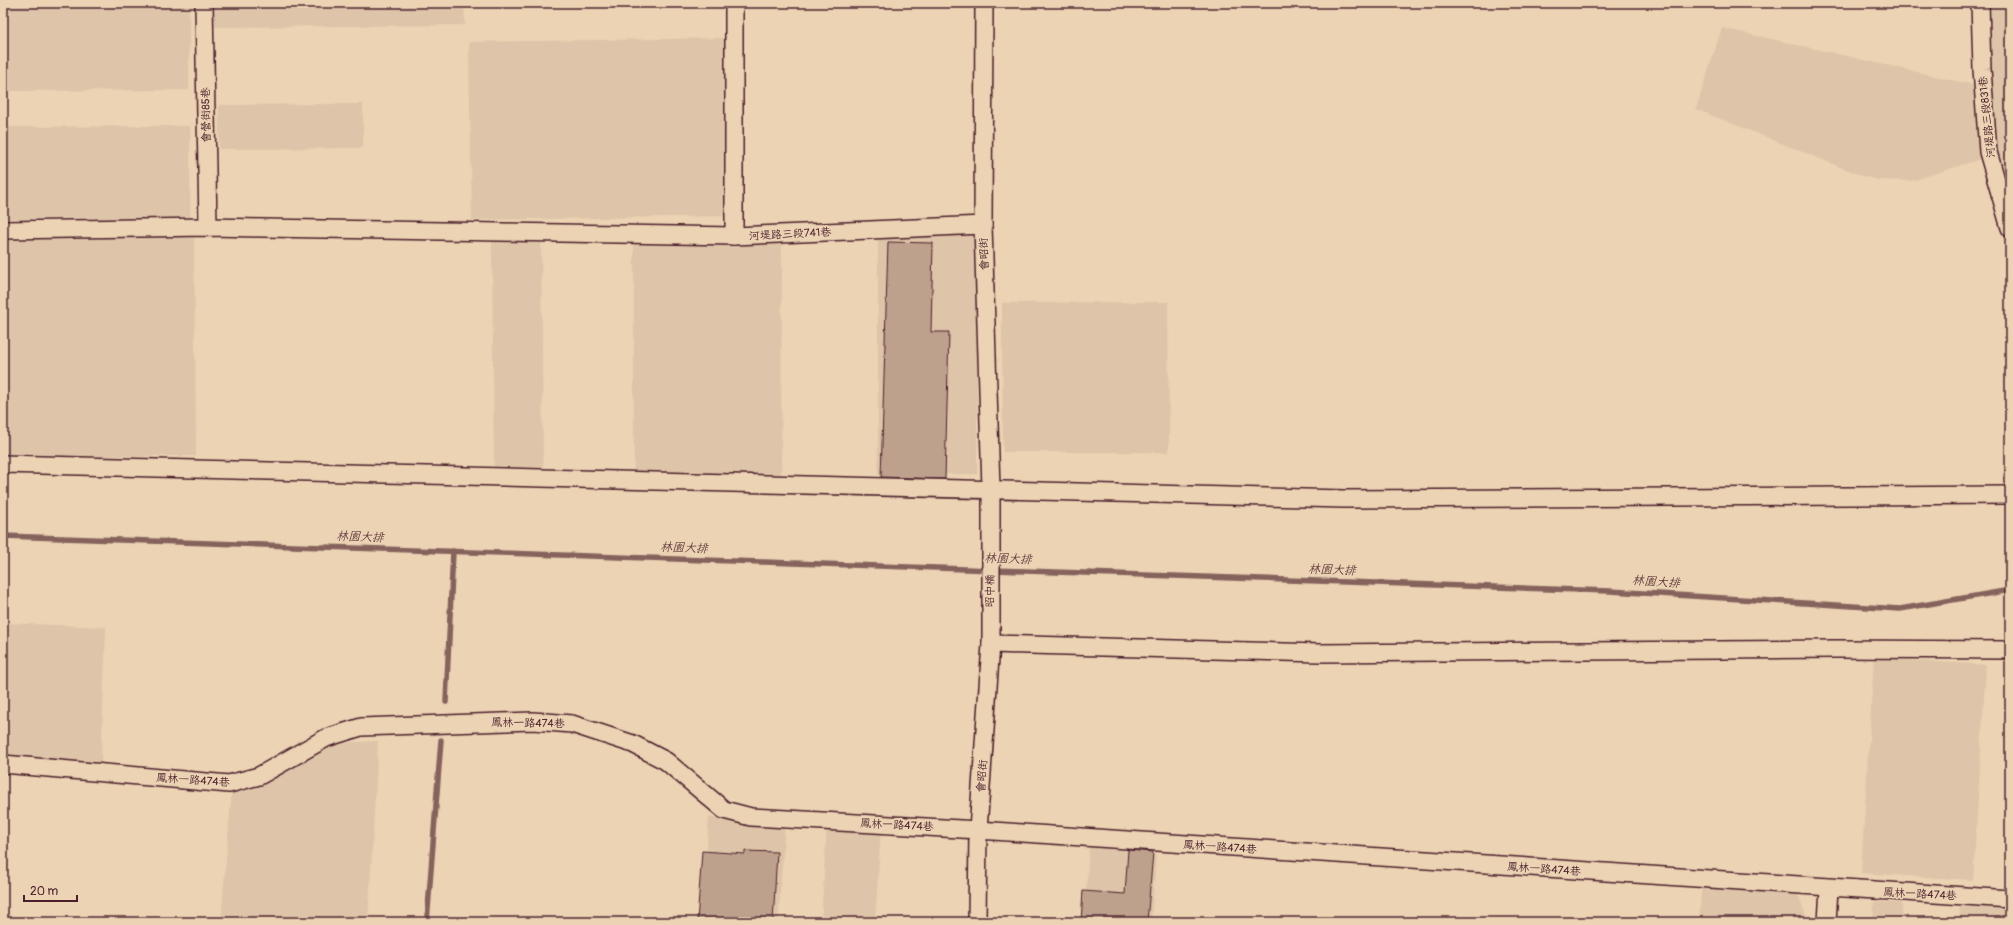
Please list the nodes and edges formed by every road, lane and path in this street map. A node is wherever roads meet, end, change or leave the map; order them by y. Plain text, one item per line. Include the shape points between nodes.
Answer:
1 (204, 3) edge
2 (734, 3) edge
3 (984, 3) edge
4 (1980, 3) edge
5 (983, 225) junction
6 (208, 227) junction
7 (2010, 228) edge
8 (3, 230) edge
9 (734, 236) junction
10 (3, 464) edge
11 (2010, 495) edge
12 (991, 497) junction
13 (990, 637) junction
14 (2010, 650) edge
15 (3, 764) edge
16 (978, 830) junction
17 (1829, 888) junction
18 (2010, 899) edge
19 (977, 922) edge
20 (1827, 922) edge

1 - 6 street, 會營街85巷
2 - 9 street, 河堤路三段741巷
3 - 5 street, 會昭街
4 - 7 street, 河堤路三段831巷 via 1988,152
5 - 9 street, 河堤路三段741巷
5 - 12 street, 會昭街
6 - 8 street
6 - 9 street
10 - 12 street
11 - 12 street via 1344,499
12 - 13 street, 昭中橋
13 - 14 street via 1320,653
13 - 16 street, 會昭街
15 - 16 street, 鳳林一路474巷 via 229,784 259,776 326,738 361,727 541,722 572,724 633,744 666,761 724,810 751,817
16 - 17 street, 鳳林一路474巷
16 - 19 street, 會昭街
17 - 18 street, 鳳林一路474巷
17 - 20 street

